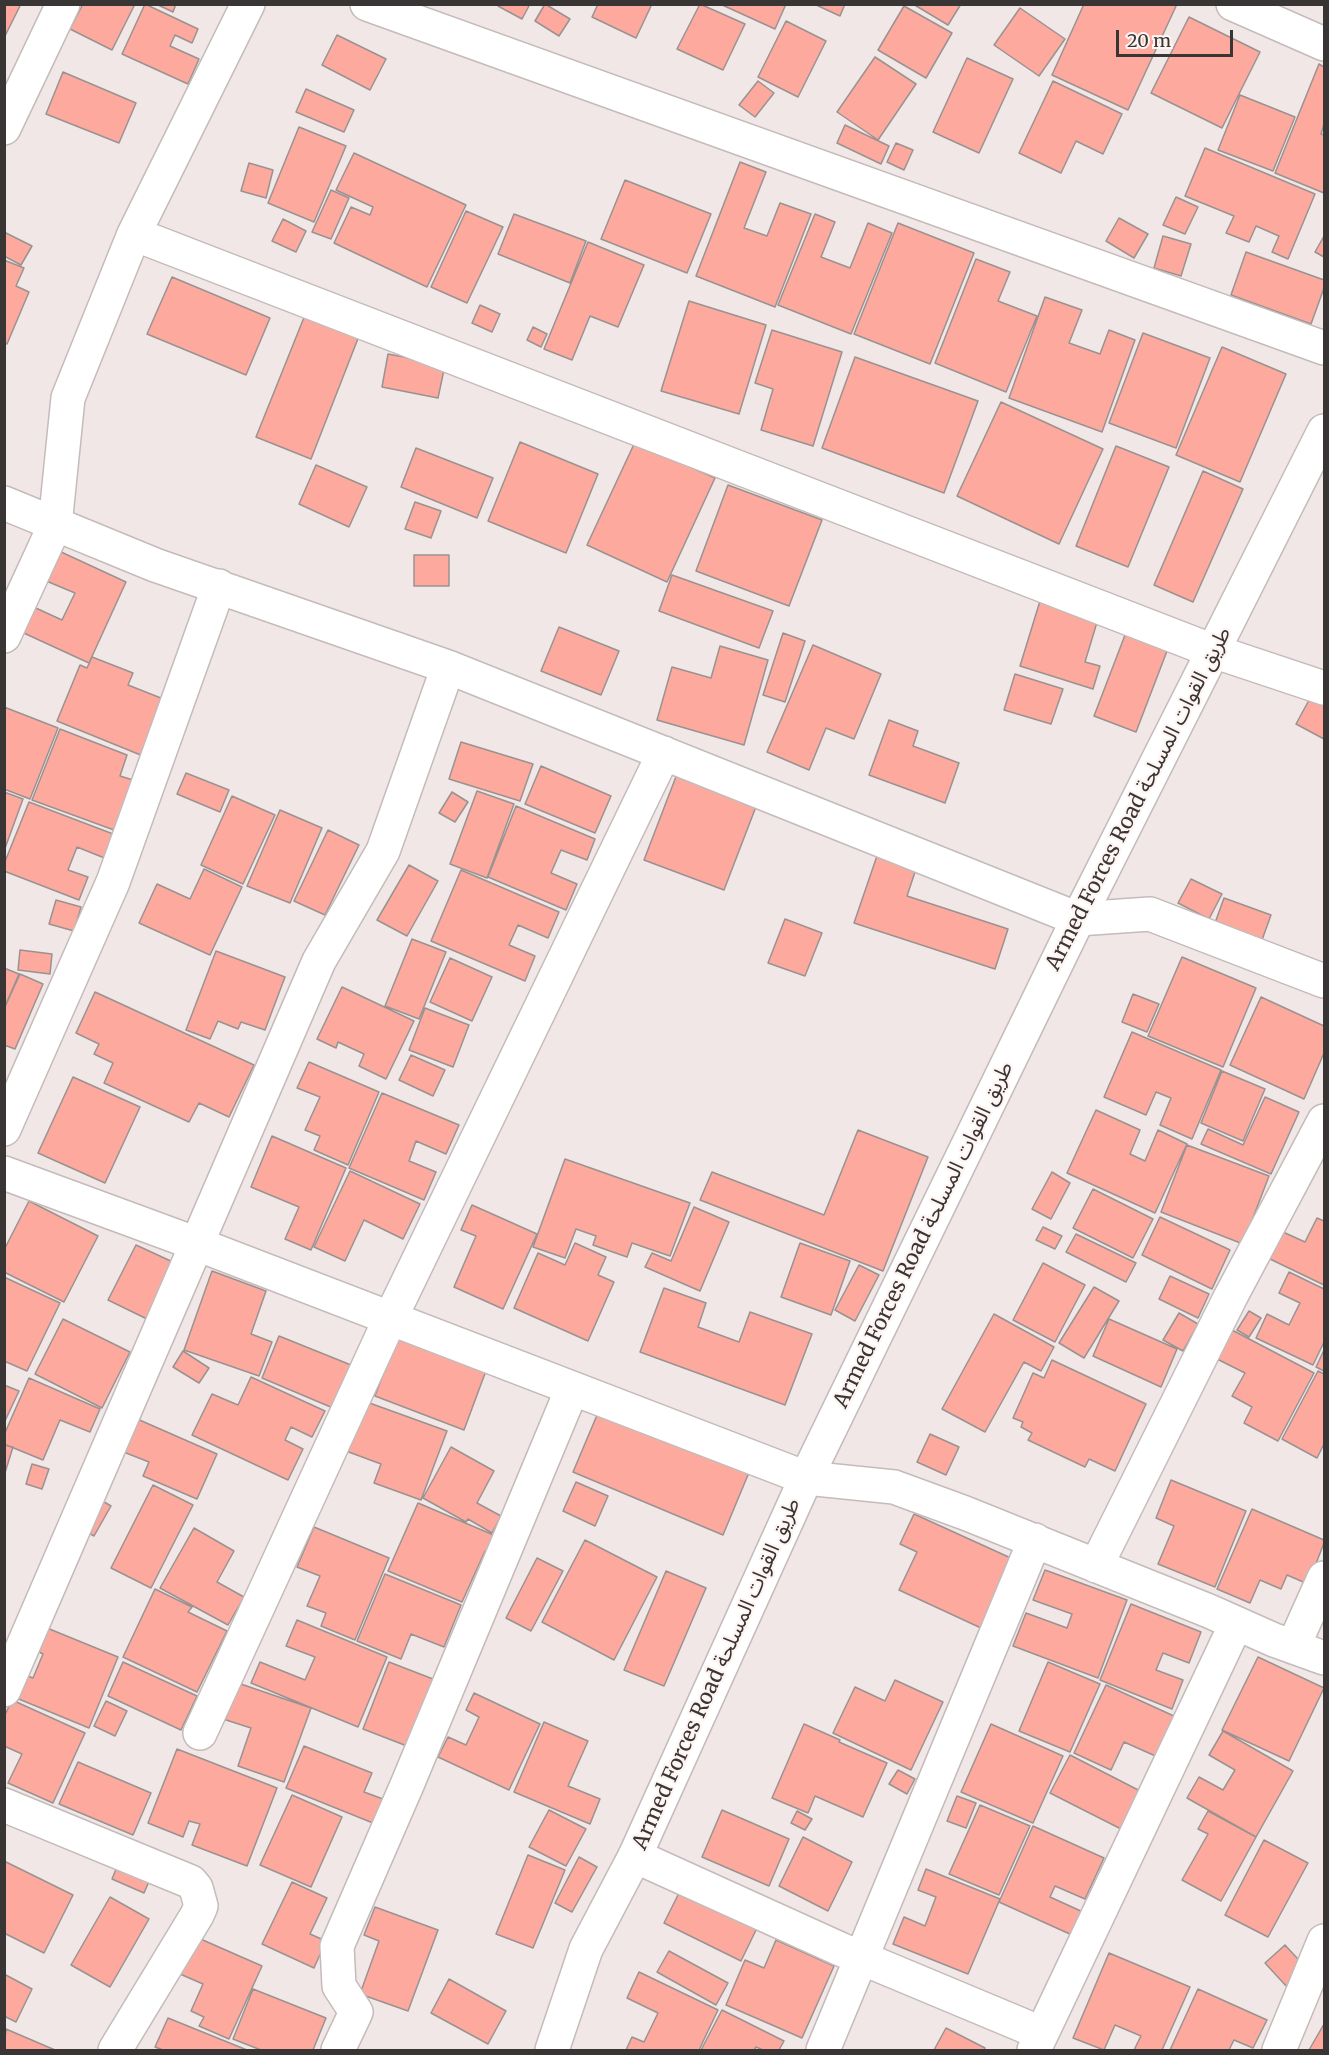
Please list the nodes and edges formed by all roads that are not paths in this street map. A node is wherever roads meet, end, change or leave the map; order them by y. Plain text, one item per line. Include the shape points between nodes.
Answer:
1 (63, 4) edge
2 (248, 4) edge
3 (367, 4) edge
4 (1233, 4) edge
5 (1324, 44) edge
6 (4, 128) edge
7 (134, 234) junction
8 (1324, 348) edge
9 (1324, 431) edge
10 (4, 503) edge
11 (55, 525) junction
12 (219, 586) junction
13 (4, 636) edge
14 (1213, 651) junction
15 (448, 667) junction
16 (1324, 688) edge
17 (664, 753) junction
18 (1078, 919) junction
19 (1324, 981) edge
20 (1324, 1121) edge
21 (4, 1129) edge
22 (4, 1173) edge
23 (197, 1244) junction
24 (390, 1319) junction
25 (572, 1389) junction
26 (806, 1478) junction
27 (1035, 1540) junction
28 (1096, 1566) junction
29 (1324, 1578) edge
30 (1236, 1624) junction
31 (1293, 1647) junction
32 (1324, 1658) edge
33 (4, 1690) edge
34 (200, 1733) dead end
35 (4, 1805) edge
36 (635, 1856) junction
37 (1324, 1941) edge
38 (862, 1958) junction
39 (1038, 2042) edge
40 (115, 2050) edge
41 (338, 2050) edge
42 (552, 2050) edge
43 (823, 2050) edge
44 (1280, 2050) edge

1 - 6 street
2 - 7 street
3 - 8 street
4 - 5 street
7 - 11 street via 68,398
7 - 14 street
9 - 14 street, Armed Forces Road طريق القوات المسلحة
10 - 11 street
11 - 12 street
11 - 13 street
12 - 15 street
12 - 21 street via 113,882
14 - 16 street
14 - 18 street, Armed Forces Road طريق القوات المسلحة
15 - 17 street
15 - 23 street via 383,851 319,961
17 - 18 street
17 - 24 street
18 - 19 street via 1150,914
18 - 26 street, Armed Forces Road طريق القوات المسلحة
20 - 28 street
22 - 23 street
23 - 24 street
23 - 33 street
24 - 25 street
24 - 34 street
25 - 26 street
25 - 41 street via 337,1947 339,1986 356,2012
26 - 27 street via 894,1487
26 - 36 street, Armed Forces Road طريق القوات المسلحة
27 - 28 street
27 - 38 street
28 - 30 street
29 - 31 street
30 - 31 street
30 - 39 street
31 - 32 street
35 - 40 street via 191,1882 196,1888 201,1906 197,1916
36 - 38 street
36 - 42 street, Armed Forces Road طريق القوات المسلحة via 586,1949
37 - 44 street
38 - 39 street
38 - 43 street

